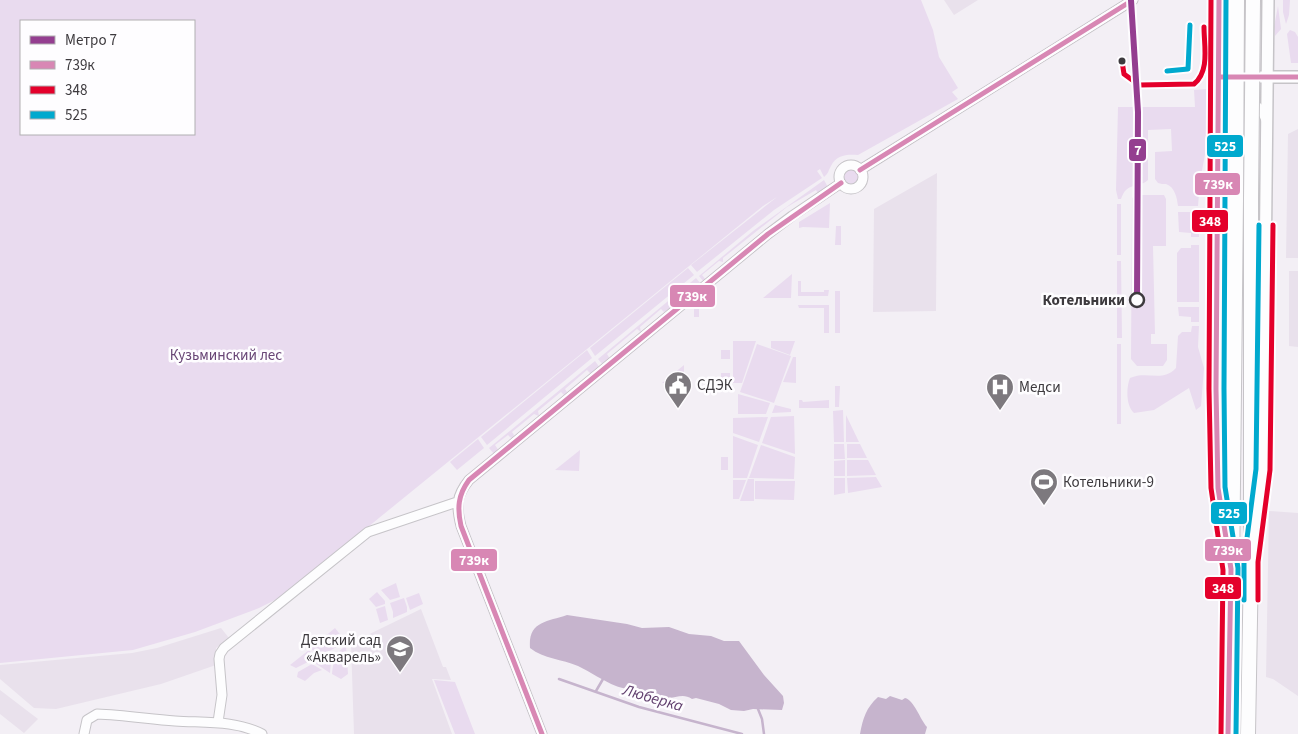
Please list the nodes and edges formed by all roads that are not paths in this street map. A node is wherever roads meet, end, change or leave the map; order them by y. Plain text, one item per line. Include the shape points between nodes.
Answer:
1 (1133, 0) edge
2 (1219, 0) edge
3 (1238, 0) edge
4 (1253, 0) edge
5 (1268, 0) edge
6 (1219, 77) junction
7 (1268, 77) junction
8 (1298, 77) edge
9 (1218, 123) junction
10 (1267, 123) junction
11 (860, 170) junction
12 (841, 183) junction
13 (457, 502) junction
14 (1251, 562) junction
15 (1231, 569) junction
16 (218, 722) junction
17 (84, 734) edge
18 (262, 734) edge
19 (542, 734) edge
20 (1228, 734) edge
21 (1248, 734) edge

1 - 11 street
2 - 6 main road
3 - 15 highway, bridge
4 - 14 highway, bridge
5 - 7 main road
6 - 7 main road
6 - 9 main road
7 - 8 main road
7 - 10 main road
9 - 10 street via 1227,108 1240,101 1248,101 1264,114
9 - 15 main road via 1218,488
10 - 14 main road via 1263,470
11 - 12 street via 850,165 843,168 839,174
11 - 12 street via 862,178 857,187 847,188
12 - 13 street via 768,234 469,480
13 - 16 street via 368,532 224,648 219,659 222,695
13 - 19 street via 461,526
14 - 21 highway
15 - 20 highway
16 - 17 street via 97,714 87,720
16 - 18 street

